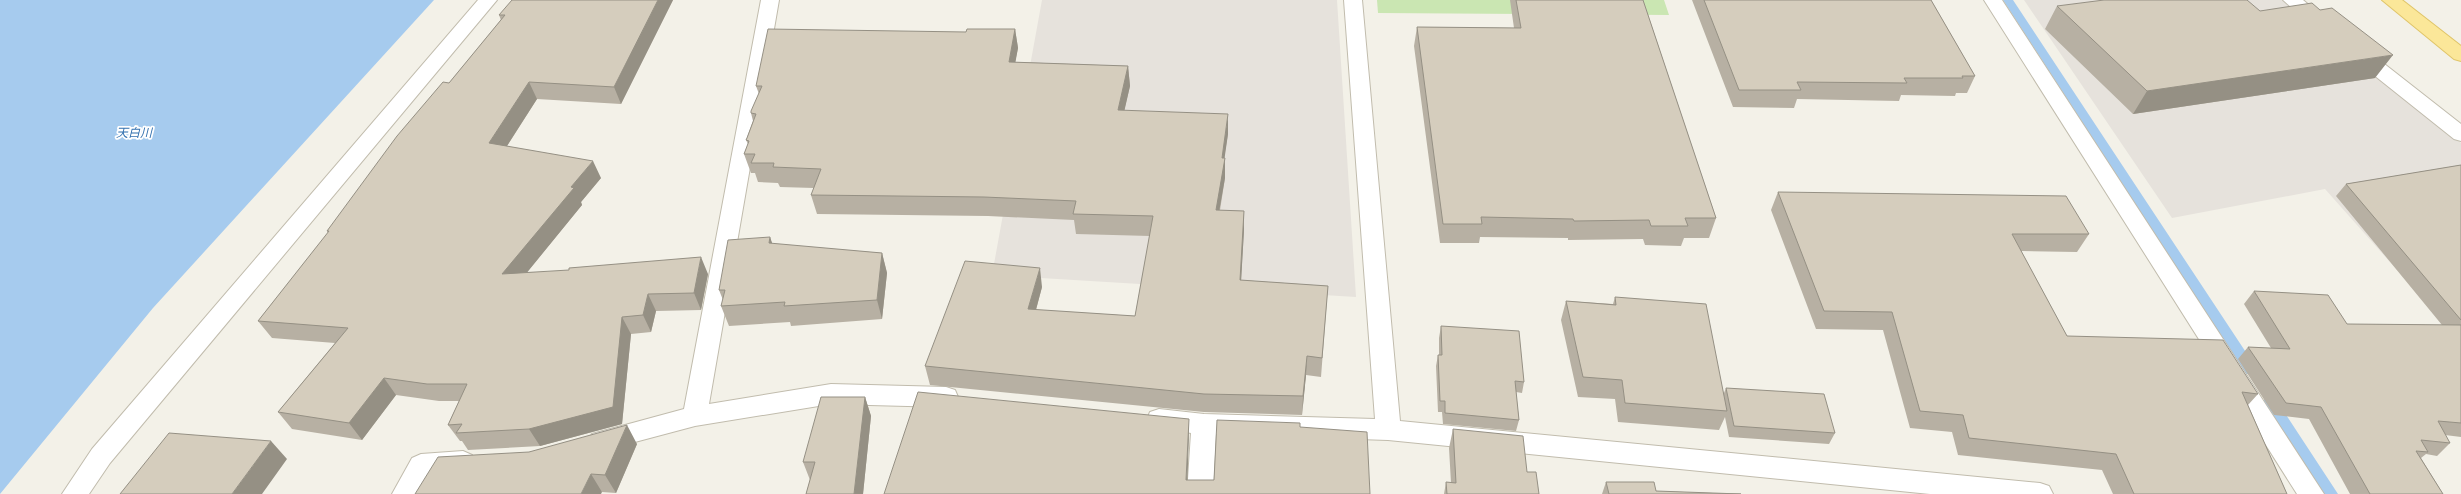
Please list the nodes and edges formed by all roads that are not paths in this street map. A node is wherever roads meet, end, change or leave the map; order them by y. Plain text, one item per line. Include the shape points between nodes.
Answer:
1 (488, 0) edge
2 (770, 0) edge
3 (1353, 0) edge
4 (1993, 0) edge
5 (2292, 0) edge
6 (2391, 0) edge
7 (2461, 55) edge
8 (2461, 134) edge
9 (966, 400) edge
10 (695, 416) junction
11 (1141, 418) edge
12 (1204, 424) junction
13 (1388, 430) junction
14 (577, 448) edge
15 (484, 461) edge
16 (75, 494) edge
17 (405, 494) edge
18 (1200, 494) edge
19 (2040, 494) edge
20 (2311, 494) edge

1 - 16 street via 106,450
2 - 10 street
3 - 13 street
4 - 20 street
5 - 8 street
6 - 7 main road
9 - 10 street via 831,394
10 - 14 street
11 - 12 street
12 - 13 street
12 - 18 street
13 - 19 street
15 - 17 street via 421,465

